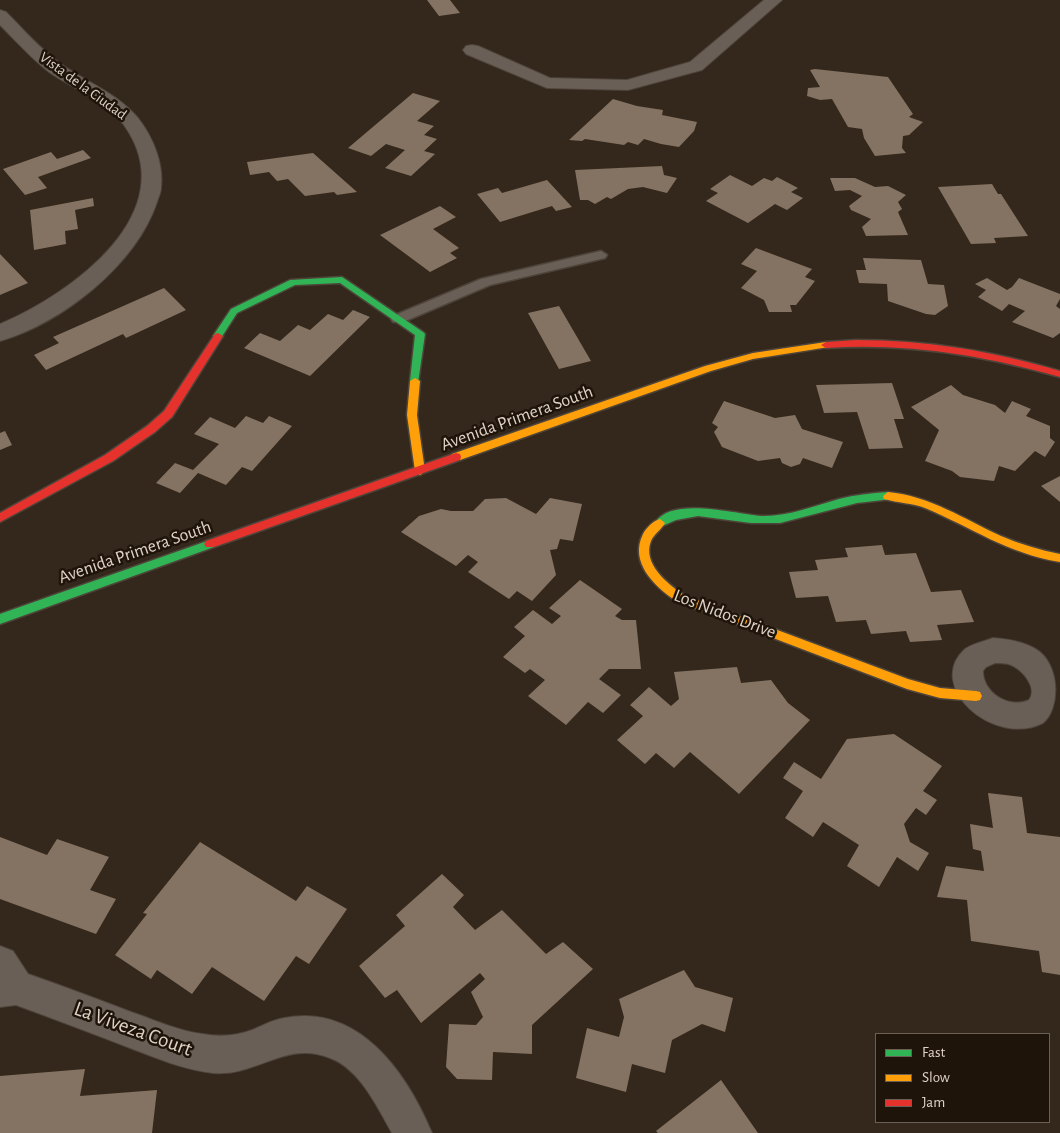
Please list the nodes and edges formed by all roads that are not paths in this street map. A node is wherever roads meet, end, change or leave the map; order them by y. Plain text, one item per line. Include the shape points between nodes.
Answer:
1 (774, 0) edge
2 (0, 15) edge
3 (472, 50) dead end
4 (601, 255) dead end
5 (398, 319) junction
6 (0, 333) edge
7 (1060, 374) edge
8 (420, 471) junction
9 (0, 518) edge
10 (1060, 558) edge
11 (0, 619) edge
12 (976, 696) dead end
13 (5, 980) edge
14 (413, 1133) edge

1 - 3 street via 696,66 628,85 547,83
2 - 6 street, Vista de la Ciudad via 46,61 104,99 131,122 145,142 153,166 152,192 144,213 122,249 91,280 52,308
4 - 5 lane via 486,282
5 - 8 street via 420,334 412,415
5 - 9 street via 342,280 293,282 234,311 168,414 109,458
7 - 8 street, Avenida Primera South via 992,355 930,346 850,342 785,349 708,368
8 - 11 street, Avenida Primera South
10 - 12 street, Los Nidos Drive via 1017,548 916,500 885,495 850,499 774,520 681,512 656,524 648,533 643,553 646,564 658,583 680,598 907,684 940,693
13 - 14 street, La Viveza Court via 199,1054 224,1055 250,1050 281,1037 306,1034 330,1038 353,1048 370,1064

